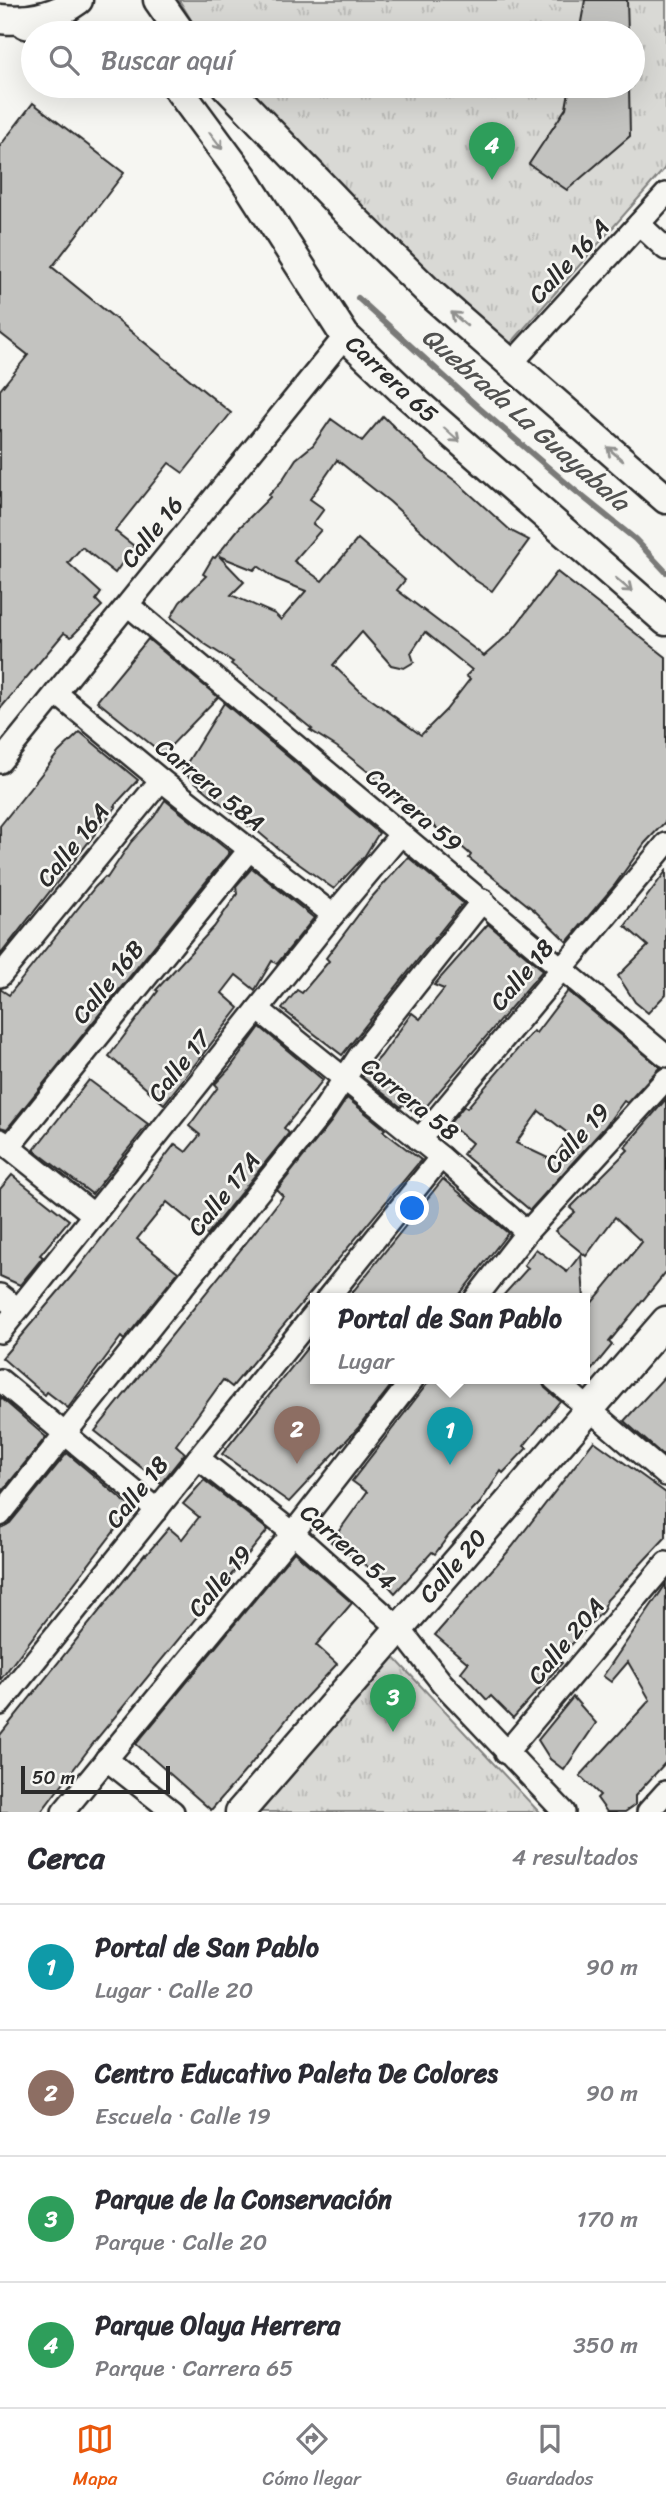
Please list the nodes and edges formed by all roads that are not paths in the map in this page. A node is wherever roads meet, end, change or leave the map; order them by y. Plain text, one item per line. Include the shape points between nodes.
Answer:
1 (78, 0) edge
2 (158, 0) edge
3 (6, 20) edge
4 (173, 21) edge
5 (185, 98) edge
6 (238, 98) edge
7 (666, 194) edge
8 (639, 224) junction
9 (666, 249) edge
10 (345, 336) junction
11 (511, 364) junction
12 (666, 499) edge
13 (128, 604) junction
14 (666, 621) edge
15 (56, 693) junction
16 (0, 762) edge
17 (161, 780) junction
18 (401, 834) junction
19 (666, 844) edge
20 (249, 850) junction
21 (483, 900) junction
22 (333, 915) junction
23 (562, 968) junction
24 (0, 975) edge
25 (258, 1009) junction
26 (666, 1056) edge
27 (345, 1079) junction
28 (666, 1079) edge
29 (419, 1140) junction
30 (4, 1143) edge
31 (441, 1157) junction
32 (94, 1215) junction
33 (527, 1232) junction
34 (332, 1293) edge
35 (480, 1293) edge
36 (0, 1295) edge
37 (18, 1309) junction
38 (310, 1319) edge
39 (666, 1321) edge
40 (0, 1332) edge
41 (0, 1380) edge
42 (409, 1384) edge
43 (560, 1384) edge
44 (590, 1410) junction
45 (65, 1434) junction
46 (198, 1458) junction
47 (666, 1475) edge
48 (157, 1510) junction
49 (0, 1515) edge
50 (293, 1533) junction
51 (666, 1563) edge
52 (399, 1628) junction
53 (0, 1704) edge
54 (506, 1753) junction
55 (106, 1759) junction
56 (666, 1792) edge
57 (62, 1812) edge
58 (173, 1812) edge
59 (240, 1812) edge
60 (564, 1812) edge
61 (648, 1812) edge

1 - 3 main road via 41,18
2 - 4 main road
5 -> 10 main road, Carrera 65 via 243,177
11 -> 6 main road via 430,293
7 - 8 street, Calle 16 A
8 - 9 street
8 - 11 street, Calle 16 A
10 - 13 street, Calle 16
10 -> 14 main road, Carrera 65
12 -> 11 main road
13 - 15 street, Calle 16
13 - 18 street, Carrera 59
15 - 16 street, Calle 16
15 - 17 street, Carrera 58A
17 - 20 street, Carrera 58A
17 - 24 street, Calle 16A
18 - 21 street, Carrera 59
18 - 22 street, Calle 17
19 - 23 street, Calle 18
20 - 22 street, Carrera 58A
20 - 30 street, Calle 16B
21 - 23 street, Carrera 59
21 - 27 street, Calle 17A
22 - 25 street, Calle 17
23 - 26 street, Carrera 59
23 - 29 street, Calle 18
25 - 27 street, Carrera 58
25 - 32 street, Calle 17
27 - 29 street, Carrera 58
27 - 45 street, Calle 17A
28 - 33 street, Calle 19
29 - 31 street, Carrera 58
30 - 32 street
31 - 33 street, Carrera 58
31 - 34 street
32 - 37 street, Calle 17
33 - 35 street, Calle 19
36 - 37 street
37 - 40 street, Calle 17
38 - 46 street, Calle 18
39 - 44 main road, Calle 20
41 - 45 street
42 - 50 street, Calle 19
43 - 44 street
44 - 47 street
44 - 52 main road, Calle 20
45 - 48 street
45 - 49 street, Calle 17A
46 - 48 street, Calle 18
46 - 50 street, Carrera 54
48 - 53 street, Calle 18
50 - 52 street, Carrera 54
50 - 55 street, Calle 19
51 - 54 street, Calle 20A
52 - 54 street, Carrera 54
52 - 59 main road, Calle 20
54 - 60 street, Carrera 54
55 - 57 street, Calle 19
55 - 58 street
56 - 61 street

